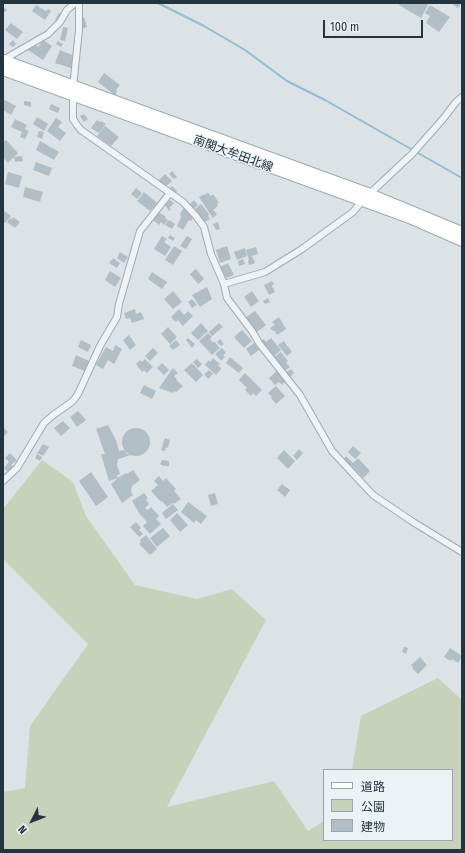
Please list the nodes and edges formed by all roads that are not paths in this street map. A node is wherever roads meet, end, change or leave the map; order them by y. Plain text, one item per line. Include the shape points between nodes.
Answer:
1 (75, 3) edge
2 (79, 3) edge
3 (3, 60) edge
4 (3, 70) edge
5 (73, 91) junction
6 (462, 97) edge
7 (170, 193) junction
8 (366, 197) junction
9 (462, 232) edge
10 (462, 241) edge
11 (224, 284) junction
12 (3, 481) edge
13 (462, 552) edge

1 - 3 street via 48,34
2 - 5 street
3 - 5 main road, 南関大牟田北線
4 - 5 main road, 南関大牟田北線
5 - 7 street via 73,118 81,130
5 - 8 main road, 南関大牟田北線
6 - 8 street via 412,154
7 - 11 street via 183,202 204,227 211,254
7 - 12 street via 140,231 119,304 118,317 100,346 78,394 73,401 44,423 17,468
8 - 9 main road, 南関大牟田北線
8 - 10 main road, 南関大牟田北線
8 - 11 street via 352,212 308,245 265,272
11 - 13 street via 227,298 300,395 332,451 374,495

